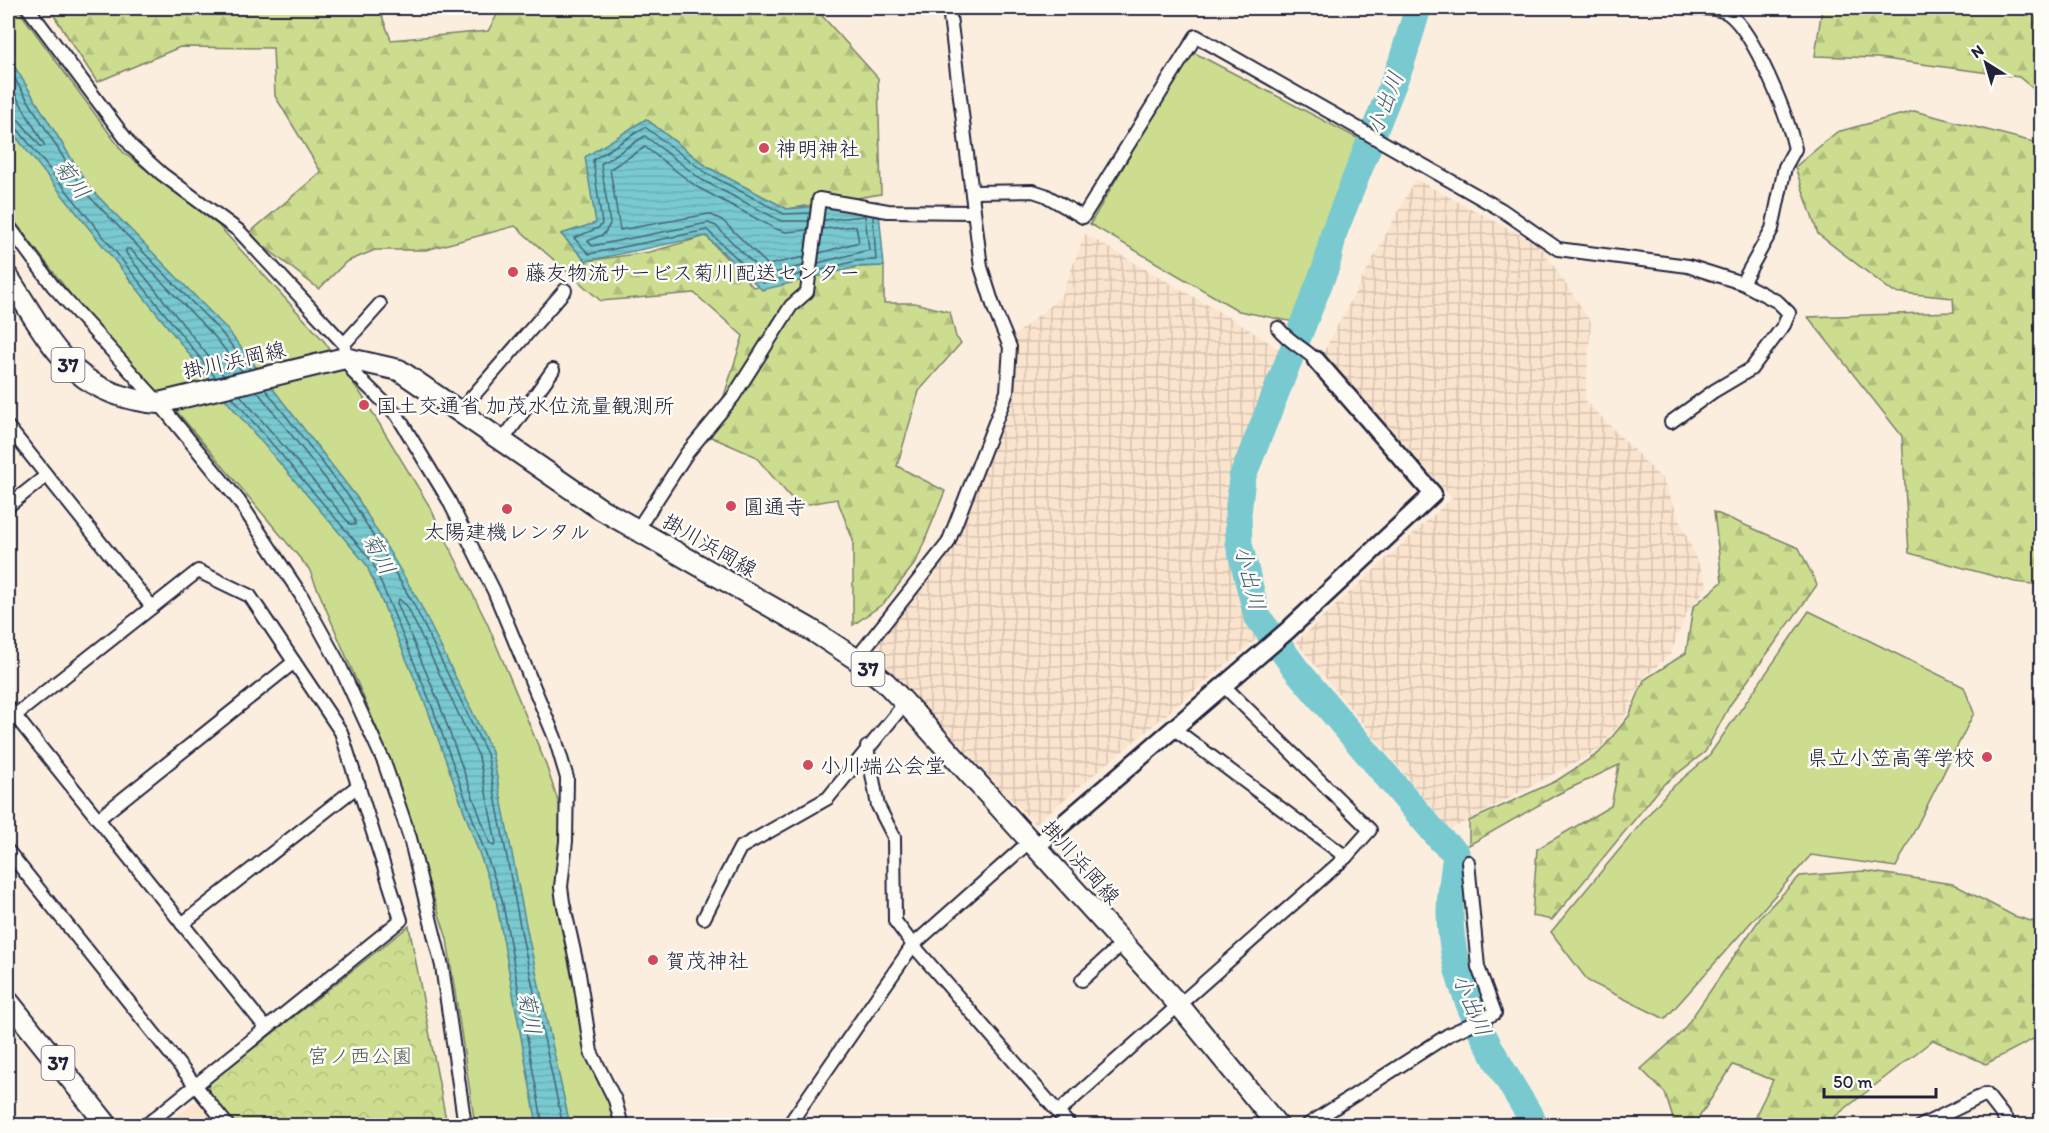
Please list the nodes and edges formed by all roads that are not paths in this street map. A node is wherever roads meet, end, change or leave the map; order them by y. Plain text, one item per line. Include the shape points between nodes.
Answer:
1 (28, 8) edge
2 (949, 8) edge
3 (1694, 8) edge
4 (972, 192) junction
5 (972, 212) junction
6 (8, 225) edge
7 (9, 281) edge
8 (1742, 283) junction
9 (565, 290) dead end
10 (380, 304) dead end
11 (1278, 328) dead end
12 (344, 354) junction
13 (1311, 355) joint
14 (553, 370) dead end
15 (162, 402) junction
16 (460, 411) junction
17 (1671, 422) dead end
18 (8, 428) edge
19 (503, 440) junction
20 (46, 476) junction
21 (8, 506) edge
22 (637, 530) junction
23 (152, 607) junction
24 (856, 659) junction
25 (294, 662) junction
26 (1223, 685) junction
27 (904, 703) junction
28 (10, 715) edge
29 (1173, 728) junction
30 (867, 747) junction
31 (359, 785) junction
32 (98, 819) junction
33 (1033, 844) junction
34 (8, 851) edge
35 (1346, 857) junction
36 (1468, 862) dead end
37 (704, 918) dead end
38 (182, 924) junction
39 (1123, 943) junction
40 (913, 945) junction
41 (1082, 980) dead end
42 (8, 1001) edge
43 (1179, 1005) junction
44 (266, 1028) junction
45 (196, 1086) junction
46 (1058, 1112) junction
47 (108, 1125) edge
48 (145, 1125) edge
49 (228, 1125) edge
50 (465, 1125) edge
51 (622, 1125) edge
52 (788, 1125) edge
53 (1070, 1125) edge
54 (1278, 1125) edge
55 (1306, 1125) edge
56 (1921, 1125) edge
57 (2011, 1125) edge

1 - 12 street via 132,147 239,231
2 - 4 street
3 - 8 street via 1728,13 1750,35 1789,124 1795,149 1785,167 1772,229
4 - 5 street
4 - 8 street via 1033,191 1083,217 1196,36 1502,210 1558,249 1688,267
5 - 22 street via 888,212 819,199 807,292 791,306 733,397 687,453
5 - 24 street via 981,267 1010,347 1007,393 948,543
6 - 15 street via 53,286
7 - 15 main road, 掛川浜岡線 / 37 via 57,353 78,375 100,389 137,401
8 - 17 street via 1778,302 1789,313 1784,325 1751,369
9 - 16 street
10 - 12 street
11 - 13 street via 1286,339
12 - 15 main road, 掛川浜岡線 / 37
12 - 16 main road, 掛川浜岡線 / 37 via 399,370
12 - 51 street via 367,388 375,391 397,415 448,499 494,591 555,738 567,778 562,902 579,974 591,1052 615,1100
13 - 26 street via 1433,494 1287,631
14 - 19 street
15 - 50 street via 239,501 301,595 338,662 384,762 410,838 442,966
16 - 19 main road, 掛川浜岡線 / 37
18 - 20 street
19 - 22 main road, 掛川浜岡線 / 37
20 - 21 street
20 - 23 street
22 - 24 main road, 掛川浜岡線 / 37
23 - 25 street via 198,571 250,596
23 - 28 street
24 - 27 main road, 掛川浜岡線 / 37
25 - 31 street via 341,732
25 - 32 street
26 - 29 street
26 - 35 street via 1371,830
27 - 30 street
27 - 33 main road, 掛川浜岡線 / 37
28 - 32 street
29 - 33 street
29 - 35 street
30 - 37 street via 828,798 740,848
30 - 40 street via 878,806 894,837 895,921
31 - 38 street
31 - 44 street via 401,920
32 - 38 street
33 - 39 main road, 掛川浜岡線 / 37
33 - 40 street
34 - 45 street
35 - 43 street
36 - 55 street via 1478,967 1495,1013 1448,1035
38 - 44 street
39 - 41 street
39 - 43 main road, 掛川浜岡線 / 37
40 - 46 street
40 - 52 street
42 - 47 main road, 37
43 - 46 street
43 - 54 main road, 掛川浜岡線 / 37
44 - 45 street
45 - 48 street
45 - 49 street
46 - 53 street
56 - 57 street via 1986,1094

